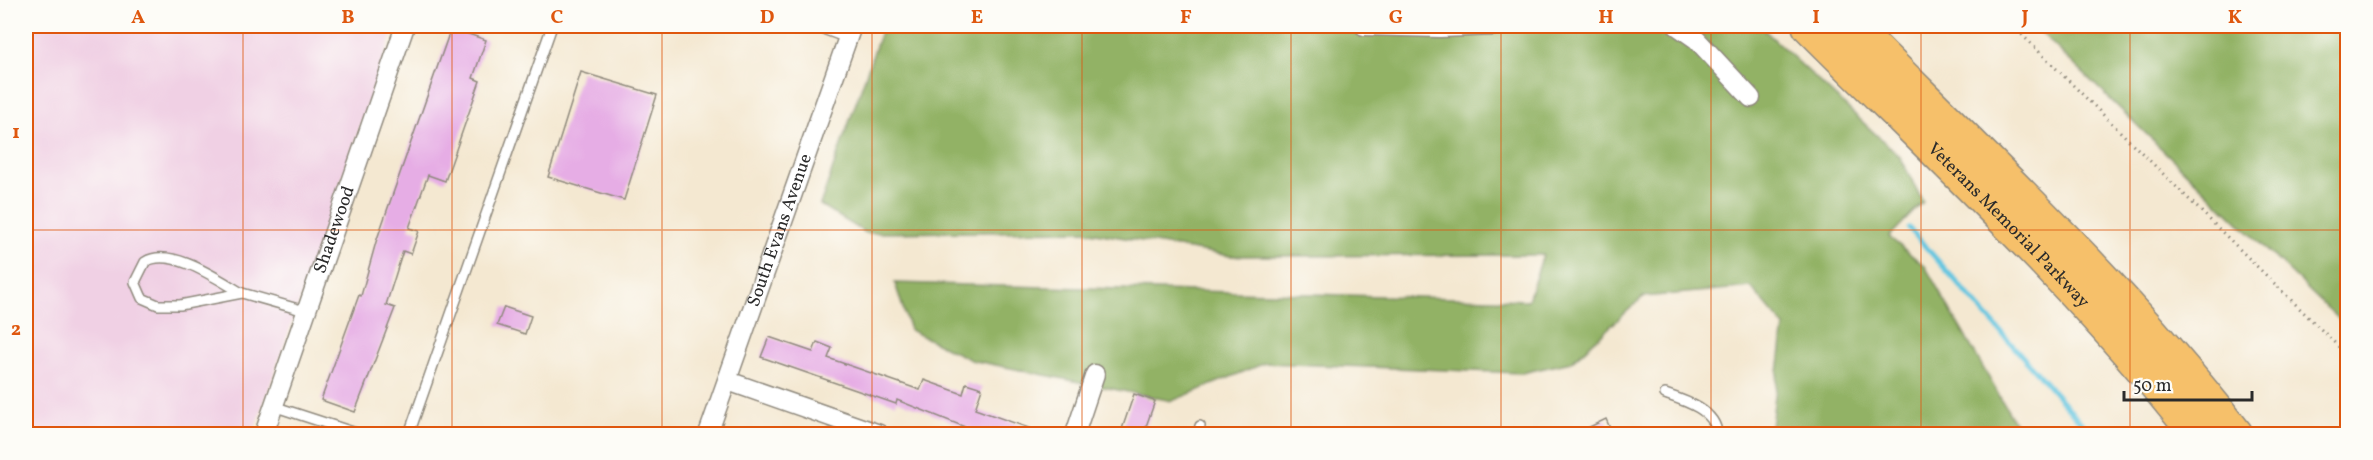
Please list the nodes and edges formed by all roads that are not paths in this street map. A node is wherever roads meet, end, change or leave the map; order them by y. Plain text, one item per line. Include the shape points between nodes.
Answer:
1 (405, 26) edge
2 (552, 26) edge
3 (815, 26) edge
4 (1364, 26) edge
5 (1494, 26) edge
6 (1677, 26) edge
7 (1809, 26) edge
8 (1852, 26) edge
9 (849, 32) edge
10 (1752, 98) dead end
11 (242, 293) junction
12 (305, 311) junction
13 (1095, 374) dead end
14 (728, 381) junction
15 (1665, 394) dead end
16 (273, 406) junction
17 (264, 435) edge
18 (359, 435) edge
19 (409, 435) edge
20 (708, 435) edge
21 (879, 435) edge
22 (1075, 435) edge
23 (1717, 435) edge
24 (2196, 435) edge
25 (2235, 435) edge

1 - 12 street, Shadewood
2 - 19 lane
3 - 9 lane
4 - 5 street
6 - 10 street via 1697,40
7 - 24 highway, Veterans Memorial Parkway via 2032,249 2119,342
8 - 25 highway, Veterans Memorial Parkway via 2079,251
9 - 14 street, South Evans Avenue
11 - 11 lane via 204,303 158,305 142,298 135,282 145,262 161,258 205,271
11 - 12 lane
12 - 16 street, Shadewood
13 - 22 street
14 - 20 street, South Evans Avenue
14 - 21 street
15 - 23 lane via 1693,404 1707,416
16 - 17 street, Shadewood
16 - 18 lane

